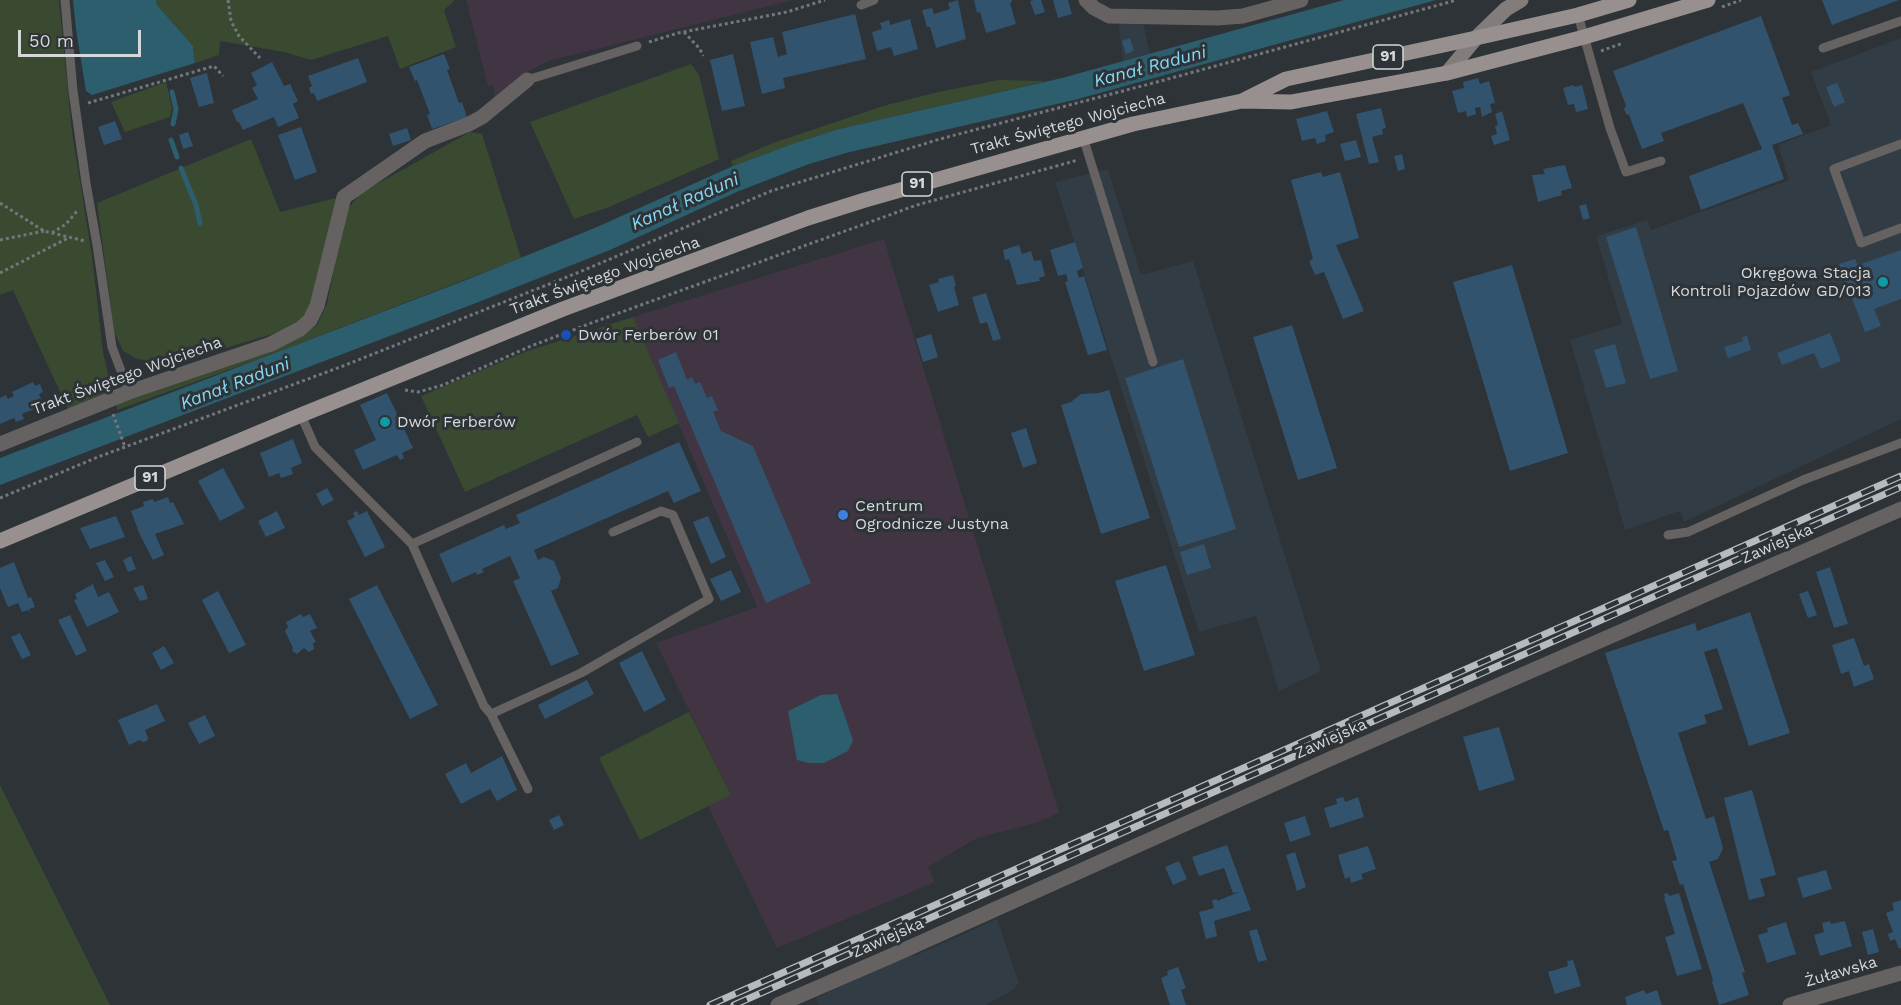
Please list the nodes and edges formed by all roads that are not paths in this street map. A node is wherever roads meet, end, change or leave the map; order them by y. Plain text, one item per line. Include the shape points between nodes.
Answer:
1 (65, 0) edge
2 (874, 0) edge
3 (1086, 0) edge
4 (1300, 0) edge
5 (1521, 0) edge
6 (1629, 0) edge
7 (861, 4) dead end
8 (1714, 4) edge
9 (1578, 15) junction
10 (1901, 21) edge
11 (1476, 38) junction
12 (1584, 38) junction
13 (637, 46) road end
14 (1823, 48) dead end
15 (1447, 73) junction
16 (527, 80) joint
17 (1242, 101) junction
18 (1083, 137) junction
19 (1901, 144) edge
20 (1661, 162) dead end
21 (1901, 228) edge
22 (1153, 362) dead end
23 (129, 392) junction
24 (300, 415) junction
25 (637, 442) dead end
26 (1901, 443) edge
27 (0, 444) edge
28 (1901, 509) edge
29 (613, 532) dead end
30 (1668, 535) dead end
31 (0, 541) edge
32 (412, 544) junction
33 (491, 714) junction
34 (528, 789) dead end
35 (1901, 973) edge
36 (778, 1005) edge
37 (1790, 1005) edge

1 - 23 lane via 75,106 112,347
2 - 7 lane
3 - 4 street via 1109,16 1217,18 1243,16
5 - 11 main road
6 - 9 main road, Trakt Świętego Wojciecha / 91
8 - 12 main road, Trakt Świętego Wojciecha / 91
9 - 11 main road, Trakt Świętego Wojciecha / 91
9 - 12 lane
10 - 14 lane
11 - 15 main road
11 - 17 main road, Trakt Świętego Wojciecha / 91 via 1286,79
12 - 15 main road, Trakt Świętego Wojciecha / 91
12 - 20 lane via 1626,172
13 - 16 lane
15 - 17 main road, Trakt Świętego Wojciecha / 91 via 1291,102
16 - 23 street, Trakt Świętego Wojciecha via 482,117 425,141 344,197 317,306 310,320 300,328 271,344
17 - 18 main road, Trakt Świętego Wojciecha / 91
18 - 22 lane
18 - 24 main road, Trakt Świętego Wojciecha / 91 via 808,218 563,309
19 - 21 lane via 1834,170 1862,243
23 - 27 street, Trakt Świętego Wojciecha
24 - 31 main road, Trakt Świętego Wojciecha / 91
24 - 32 lane via 315,447
25 - 32 lane
26 - 30 lane via 1803,480 1688,532
28 - 36 street, Zawiejska
29 - 33 lane via 661,512 673,515 709,599 581,673
32 - 33 lane
33 - 34 lane
35 - 37 street, Żuławska

